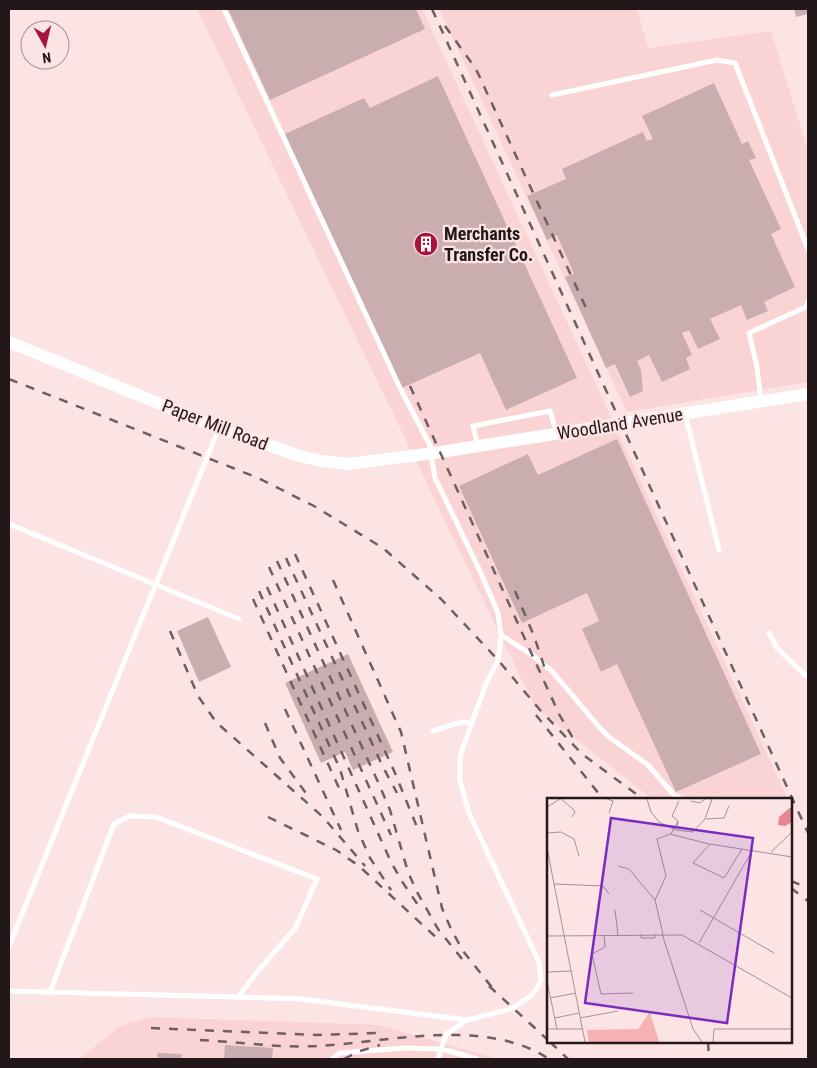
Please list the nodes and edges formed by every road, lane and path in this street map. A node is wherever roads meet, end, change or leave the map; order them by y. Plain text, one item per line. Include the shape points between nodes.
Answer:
1 (224, 9) edge
2 (552, 95) dead end
3 (808, 249) edge
4 (808, 301) edge
5 (9, 342) edge
6 (808, 394) edge
7 (761, 402) junction
8 (685, 414) junction
9 (219, 428) junction
10 (557, 434) junction
11 (478, 446) junction
12 (432, 453) junction
13 (9, 524) edge
14 (719, 550) dead end
15 (155, 586) junction
16 (239, 620) dead end
17 (768, 633) dead end
18 (501, 635) junction
19 (808, 676) edge
20 (473, 723) junction
21 (433, 731) dead end
22 (681, 798) edge
23 (9, 946) edge
24 (9, 991) edge
25 (50, 992) junction
26 (238, 997) junction
27 (467, 1020) junction
28 (442, 1049) junction
29 (332, 1059) edge
30 (438, 1059) edge
31 (477, 1059) edge

1 - 12 lane
2 - 3 lane via 716,60 735,63
4 - 7 lane via 806,307 750,333
5 - 9 street, Paper Mill Road
6 - 7 street, Woodland Avenue
7 - 8 street, Woodland Avenue
8 - 10 street, Woodland Avenue
8 - 14 lane
9 - 12 street, Paper Mill Road via 322,461 348,464
9 - 15 lane
10 - 11 street, Woodland Avenue
10 - 11 lane via 550,411 473,426
11 - 12 street, Woodland Avenue
12 - 18 lane via 435,478 498,613
13 - 15 lane
15 - 16 lane
15 - 23 lane
17 - 19 lane via 777,648
18 - 20 lane via 498,660
18 - 22 lane via 547,666 600,728 648,765 674,795
20 - 21 lane via 461,722
20 - 27 lane via 460,759 460,781 469,812 539,962 541,981 532,996 514,1008
24 - 25 lane
25 - 26 lane
25 - 26 lane via 114,824 130,816 156,817 316,879 296,927
26 - 27 lane via 300,999
27 - 28 lane via 446,1034
28 - 29 lane via 340,1052
28 - 30 lane
28 - 31 lane

